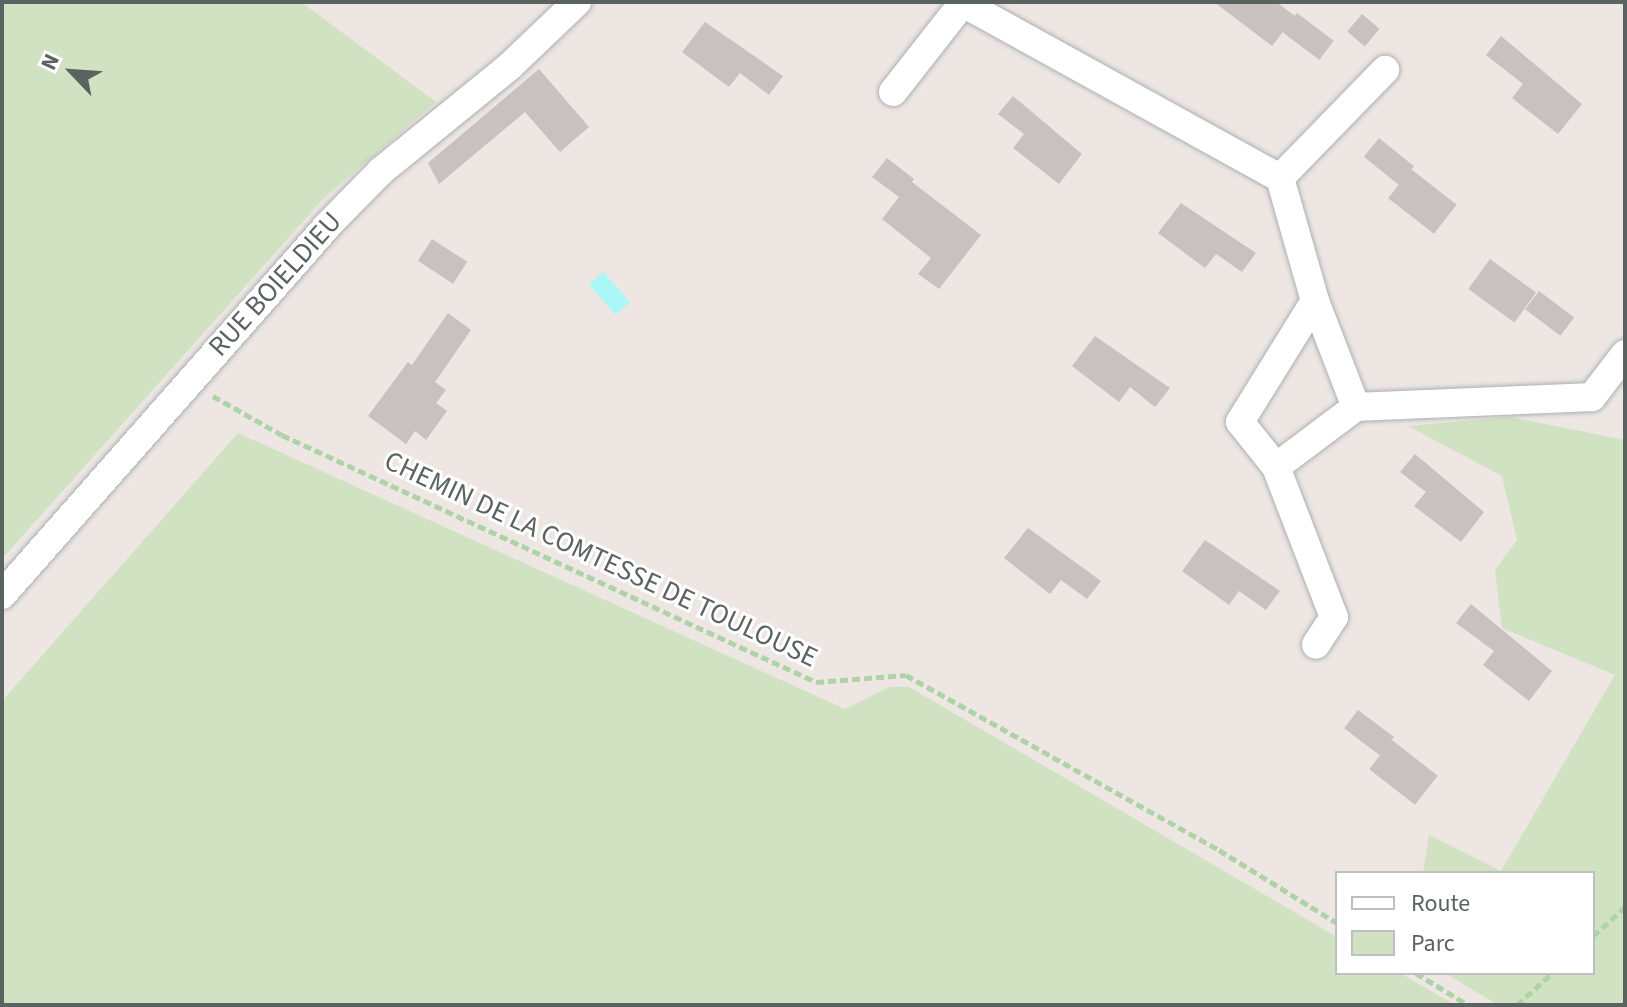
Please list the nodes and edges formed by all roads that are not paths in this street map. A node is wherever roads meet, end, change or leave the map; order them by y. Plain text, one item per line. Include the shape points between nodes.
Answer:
1 (577, 2) edge
2 (961, 3) edge
3 (1385, 70) dead end
4 (893, 92) dead end
5 (1280, 178) junction
6 (1315, 301) junction
7 (1625, 354) edge
8 (1356, 407) junction
9 (1276, 467) junction
10 (2, 595) edge
11 (1316, 645) dead end

1 - 10 street, RUE BOIELDIEU via 510,66 381,171 326,227
2 - 4 street
2 - 5 street
3 - 5 street
5 - 6 street
6 - 8 street
6 - 9 street via 1240,422
7 - 8 street via 1592,397
8 - 9 street
9 - 11 street via 1334,617

